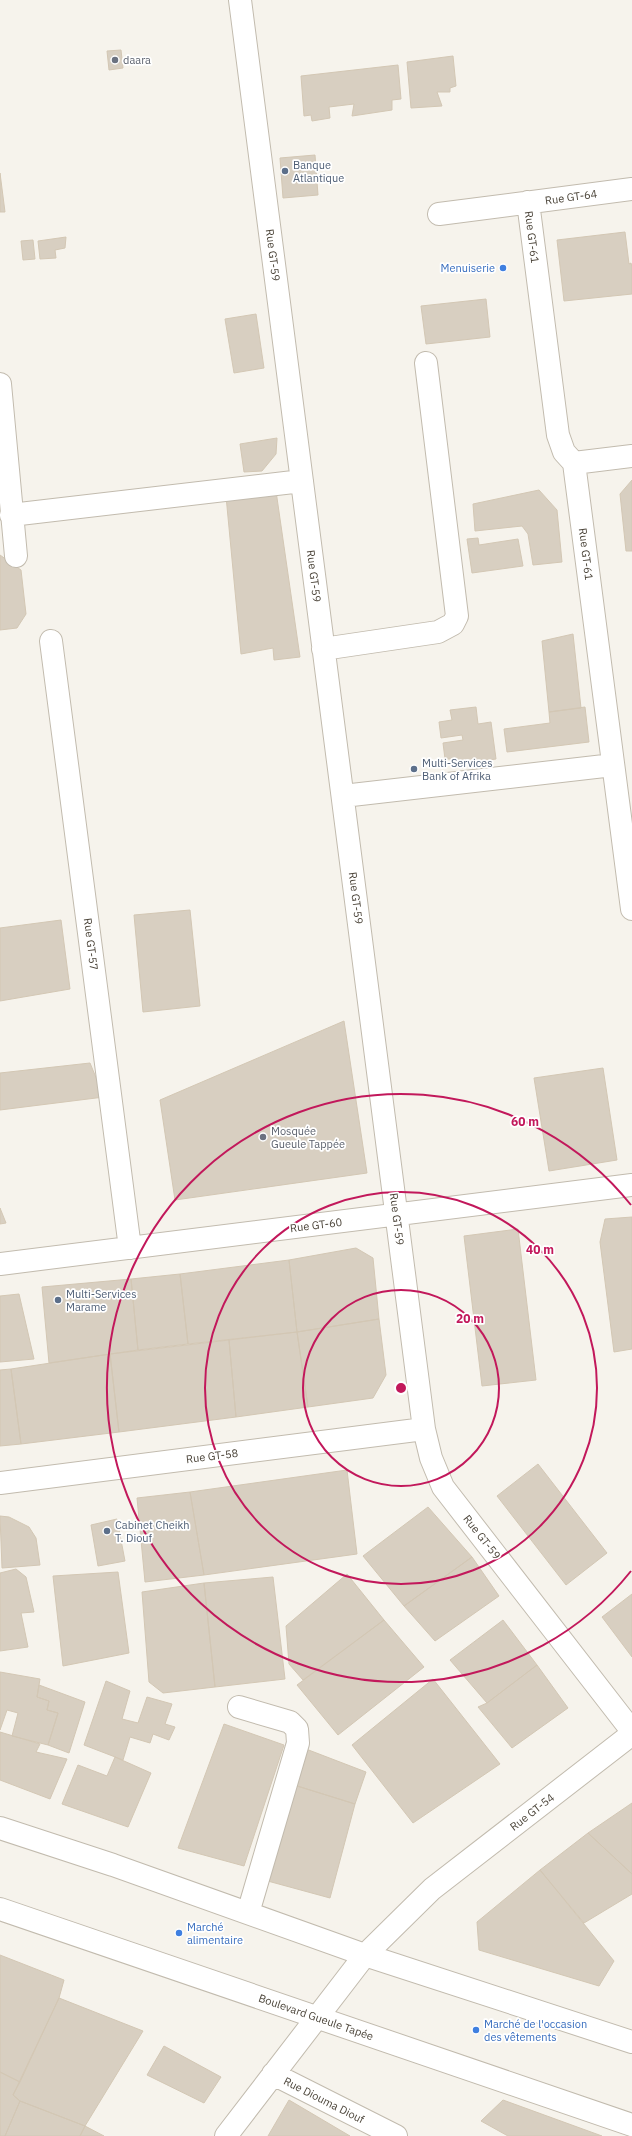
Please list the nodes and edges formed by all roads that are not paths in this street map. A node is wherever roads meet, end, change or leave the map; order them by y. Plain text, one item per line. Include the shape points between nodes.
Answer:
1 (240, 0) edge
2 (632, 189) edge
3 (528, 202) junction
4 (439, 214) dead end
5 (426, 364) dead end
6 (0, 384) edge
7 (632, 456) edge
8 (574, 463) junction
9 (302, 481) junction
10 (11, 515) junction
11 (10, 544) edge
12 (51, 641) dead end
13 (324, 649) junction
14 (613, 765) junction
15 (343, 796) junction
16 (632, 910) edge
17 (632, 1185) edge
18 (397, 1215) junction
19 (130, 1248) junction
20 (0, 1264) edge
21 (424, 1429) junction
22 (0, 1483) edge
23 (240, 1706) dead end
24 (632, 1731) edge
25 (632, 1734) edge
26 (0, 1828) edge
27 (0, 1909) edge
28 (248, 1913) junction
29 (365, 1955) junction
30 (316, 2017) junction
31 (632, 2042) edge
32 (273, 2074) junction
33 (632, 2125) edge
34 (226, 2136) edge
35 (396, 2136) edge

1 - 9 street, Rue GT-59
2 - 3 street, Rue GT-64
3 - 4 street, Rue GT-64
3 - 8 street, Rue GT-61 via 558,435 564,452
5 - 13 street via 457,616 453,624 438,632
6 - 10 street
7 - 8 street
8 - 14 street, Rue GT-61
9 - 10 street
9 - 13 street, Rue GT-59
10 - 11 street
12 - 19 street, Rue GT-57
13 - 15 street, Rue GT-59
14 - 15 street
14 - 16 street, Rue GT-61
15 - 18 street, Rue GT-59
17 - 18 street, Rue GT-60
18 - 19 street, Rue GT-60
18 - 21 street, Rue GT-59
19 - 20 street, Rue GT-60
21 - 22 street, Rue GT-58
21 - 24 street, Rue GT-59 via 430,1458 443,1487
23 - 28 street via 290,1722 297,1729 298,1743
25 - 29 street, Rue GT-54 via 432,1890
26 - 28 street
27 - 30 street, Boulevard Gueule Tapée
28 - 29 street
29 - 30 street
29 - 31 street
30 - 32 street
30 - 33 street, Boulevard Gueule Tapée
32 - 34 street
32 - 35 street, Rue Diouma Diouf

